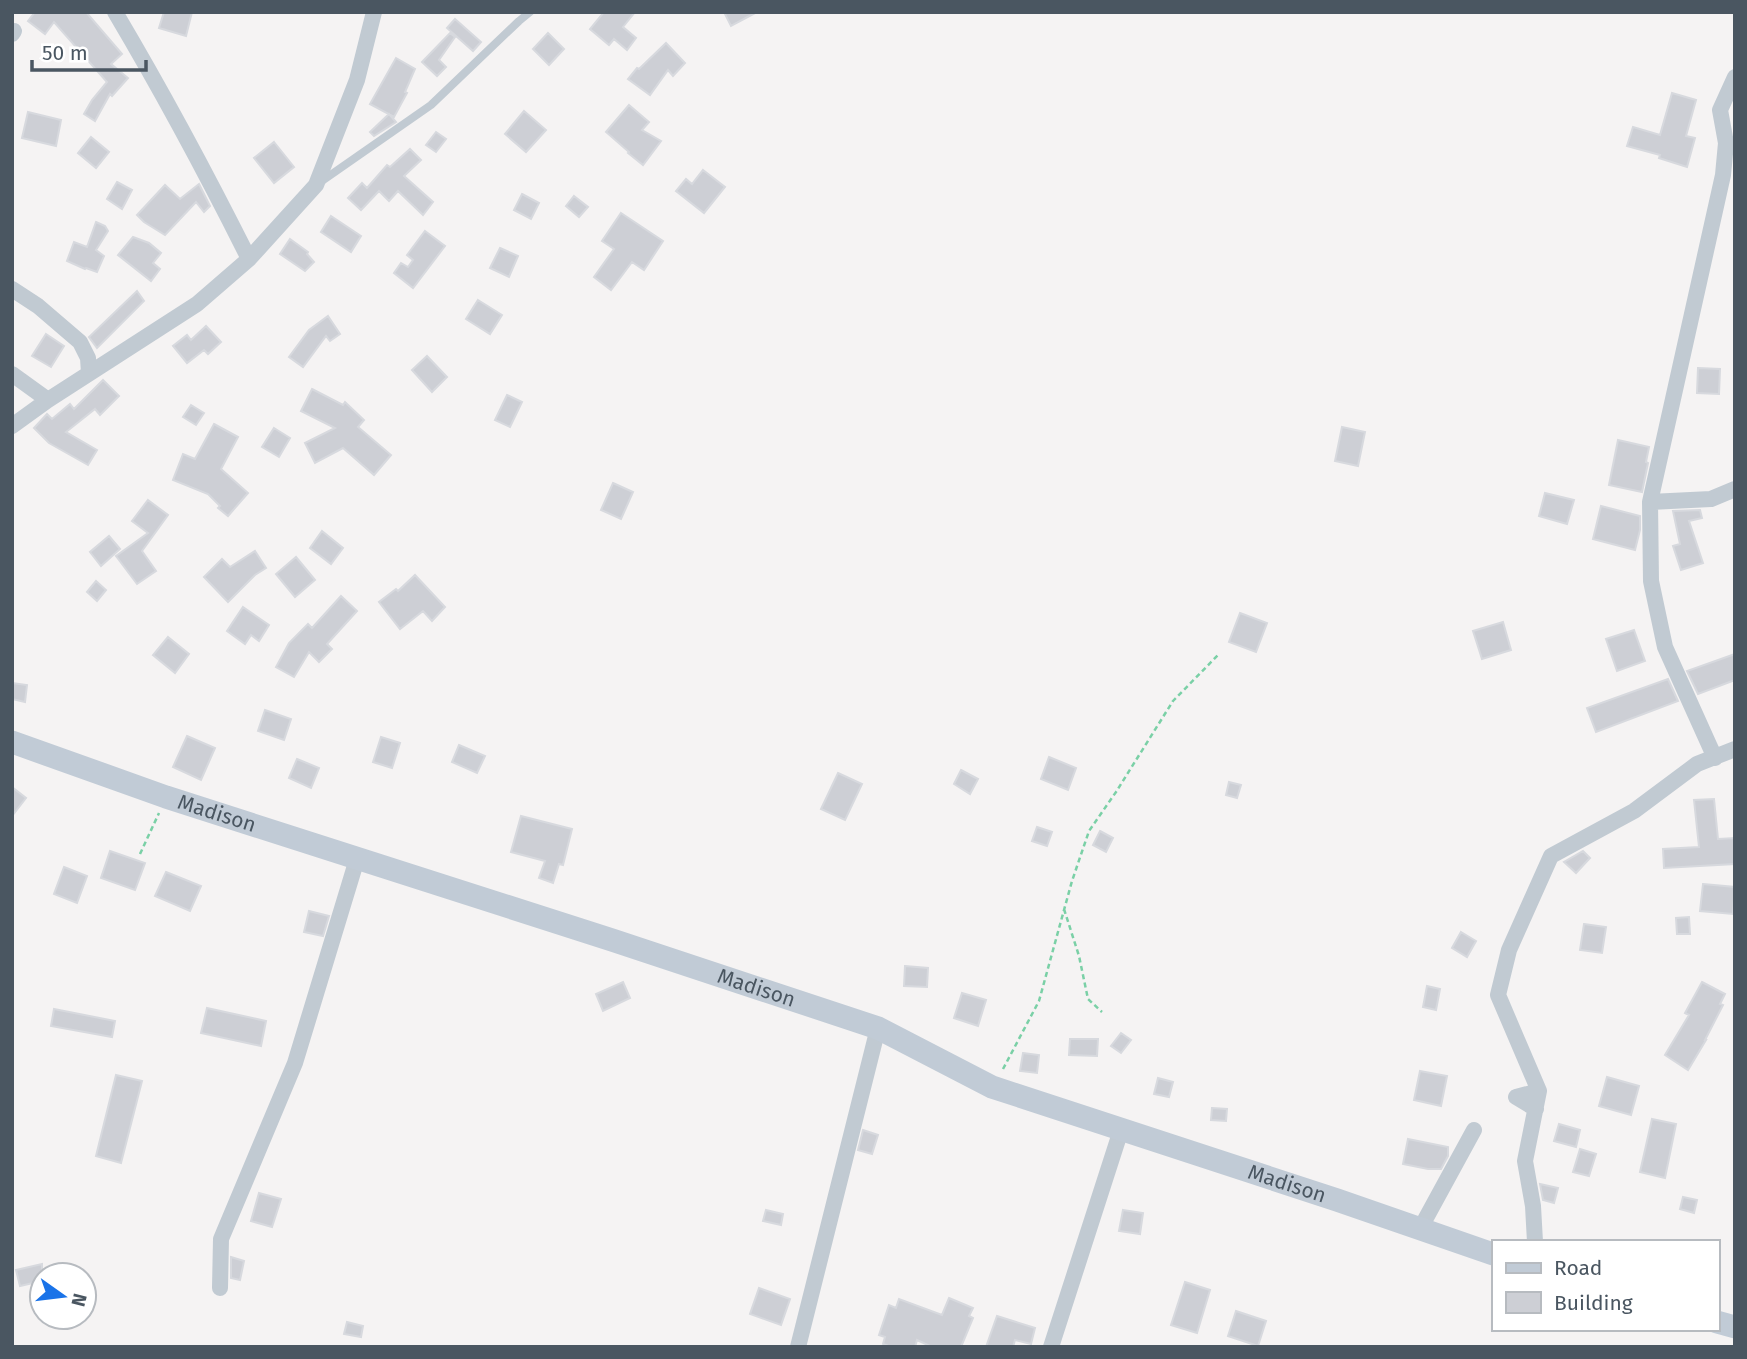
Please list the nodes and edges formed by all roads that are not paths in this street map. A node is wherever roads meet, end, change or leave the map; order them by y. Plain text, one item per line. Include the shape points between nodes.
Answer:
1 (115, 12) edge
2 (374, 12) edge
3 (530, 12) edge
4 (1735, 77) edge
5 (316, 185) junction
6 (249, 259) junction
7 (12, 289) edge
8 (89, 373) junction
9 (12, 374) edge
10 (48, 400) junction
11 (12, 426) edge
12 (1735, 489) edge
13 (1650, 502) junction
14 (12, 742) edge
15 (1735, 749) edge
16 (1714, 758) junction
17 (357, 859) junction
18 (878, 1028) junction
19 (1474, 1129) dead end
20 (1121, 1130) junction
21 (1420, 1229) junction
22 (1535, 1240) edge
23 (1492, 1254) edge
24 (220, 1288) dead end
25 (798, 1347) edge
26 (1051, 1347) edge

1 - 6 street
2 - 5 street via 357,80
3 - 5 lane via 431,105
4 - 13 street via 1720,110 1726,143 1723,175
5 - 6 street
6 - 8 street via 197,304
7 - 8 street via 80,342
8 - 10 street
9 - 10 street
10 - 11 street
12 - 13 street via 1711,499
13 - 16 street via 1651,581 1665,647
14 - 17 street, Madison
15 - 16 street
16 - 22 street via 1696,764 1634,811 1551,856 1509,950 1498,995 1539,1091 1525,1161
17 - 18 street, Madison
17 - 24 street via 295,1063 221,1239
18 - 20 street, Madison via 992,1087
18 - 25 street
19 - 21 street
20 - 21 street, Madison
20 - 26 street
21 - 23 street, Madison

